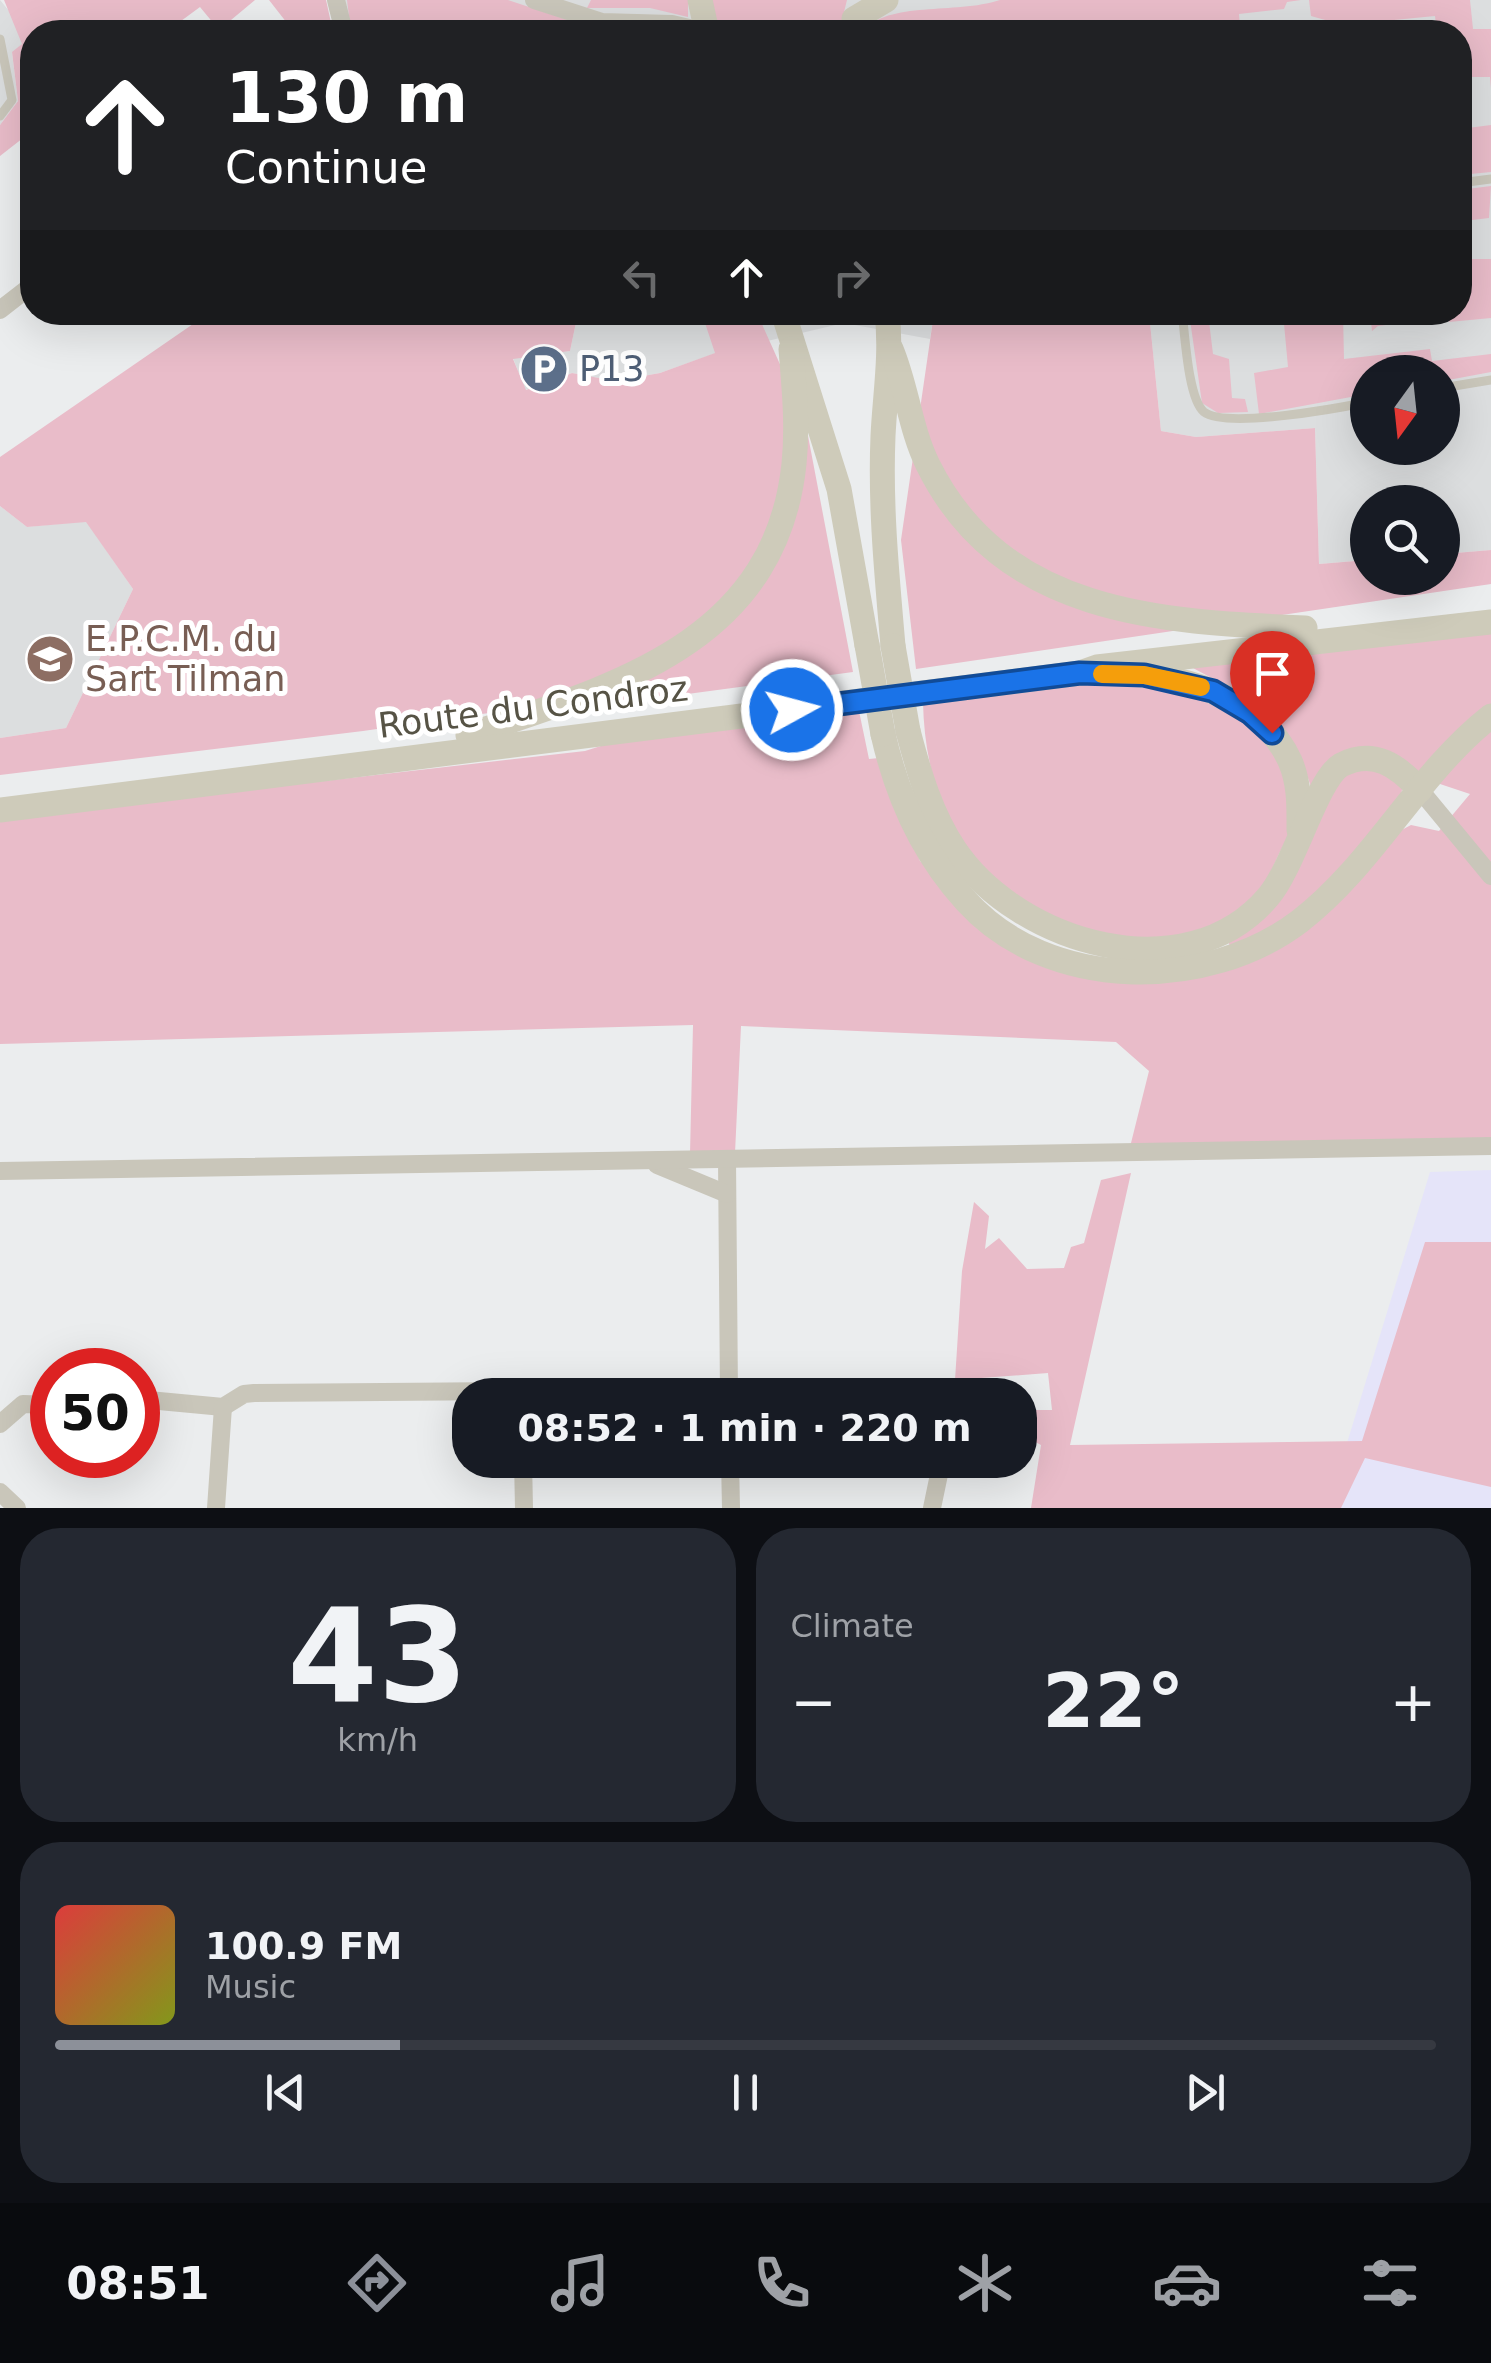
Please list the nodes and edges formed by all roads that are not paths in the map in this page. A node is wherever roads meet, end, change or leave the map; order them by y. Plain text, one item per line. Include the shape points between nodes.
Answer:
1 (534, 0) edge
2 (886, 0) edge
3 (853, 17) edge
4 (596, 20) edge
5 (0, 38) edge
6 (0, 116) edge
7 (20, 294) edge
8 (0, 310) edge
9 (785, 325) edge
10 (889, 325) edge
11 (1184, 325) edge
12 (791, 349) junction
13 (892, 350) junction
14 (1491, 380) edge
15 (1460, 385) edge
16 (1350, 406) edge
17 (1491, 605) edge
18 (1491, 622) edge
19 (1304, 628) junction
20 (880, 646) junction
21 (1080, 673) junction
22 (1491, 716) edge
23 (895, 732) junction
24 (468, 735) junction
25 (1420, 790) junction
26 (0, 792) edge
27 (0, 810) edge
28 (1300, 840) junction
29 (1491, 876) edge
30 (1491, 1146) edge
31 (727, 1159) junction
32 (648, 1161) junction
33 (0, 1171) edge
34 (727, 1194) junction
35 (729, 1378) edge
36 (452, 1394) edge
37 (160, 1401) edge
38 (30, 1404) edge
39 (223, 1407) junction
40 (0, 1424) edge
41 (523, 1478) edge
42 (730, 1478) edge
43 (938, 1478) edge
44 (0, 1492) edge
45 (18, 1508) edge
46 (216, 1508) edge
47 (524, 1508) edge
48 (731, 1508) edge
49 (932, 1508) edge

1 - 4 street
2 - 3 main road
5 - 6 lane via 12,100
7 - 8 street
9 - 12 main road
10 - 13 main road
11 - 16 lane via 1195,398 1204,412 1220,418
12 - 20 main road via 839,488
12 - 24 main road via 796,421 786,508 775,540 741,591 676,652 634,676 582,700
13 - 19 main road via 927,463 984,542 1072,596 1121,612
13 - 20 main road via 883,434
14 - 15 lane
17 - 19 main road, Route du Condroz
18 - 21 main road, Route du Condroz
19 - 24 main road, Route du Condroz
20 - 23 main road, bridge
21 - 27 main road, Route du Condroz
21 - 28 main road via 1186,682 1250,713 1290,762
22 - 25 main road
23 - 25 main road via 899,794 929,856 968,904 1004,933 1048,953 1126,972 1218,963 1298,923 1353,872
23 - 28 main road via 956,852 1016,908 1096,943 1185,946 1216,934 1268,898
24 - 26 main road, Route du Condroz
25 - 28 main road via 1389,763 1348,762 1324,782
25 - 29 street
30 - 31 street
31 - 32 street
31 - 34 street
32 - 33 street
32 - 34 street
34 - 35 street
36 - 39 street via 254,1393
37 - 39 street
38 - 40 street
39 - 46 street
41 - 47 street
42 - 48 street
43 - 49 street
44 - 45 street

